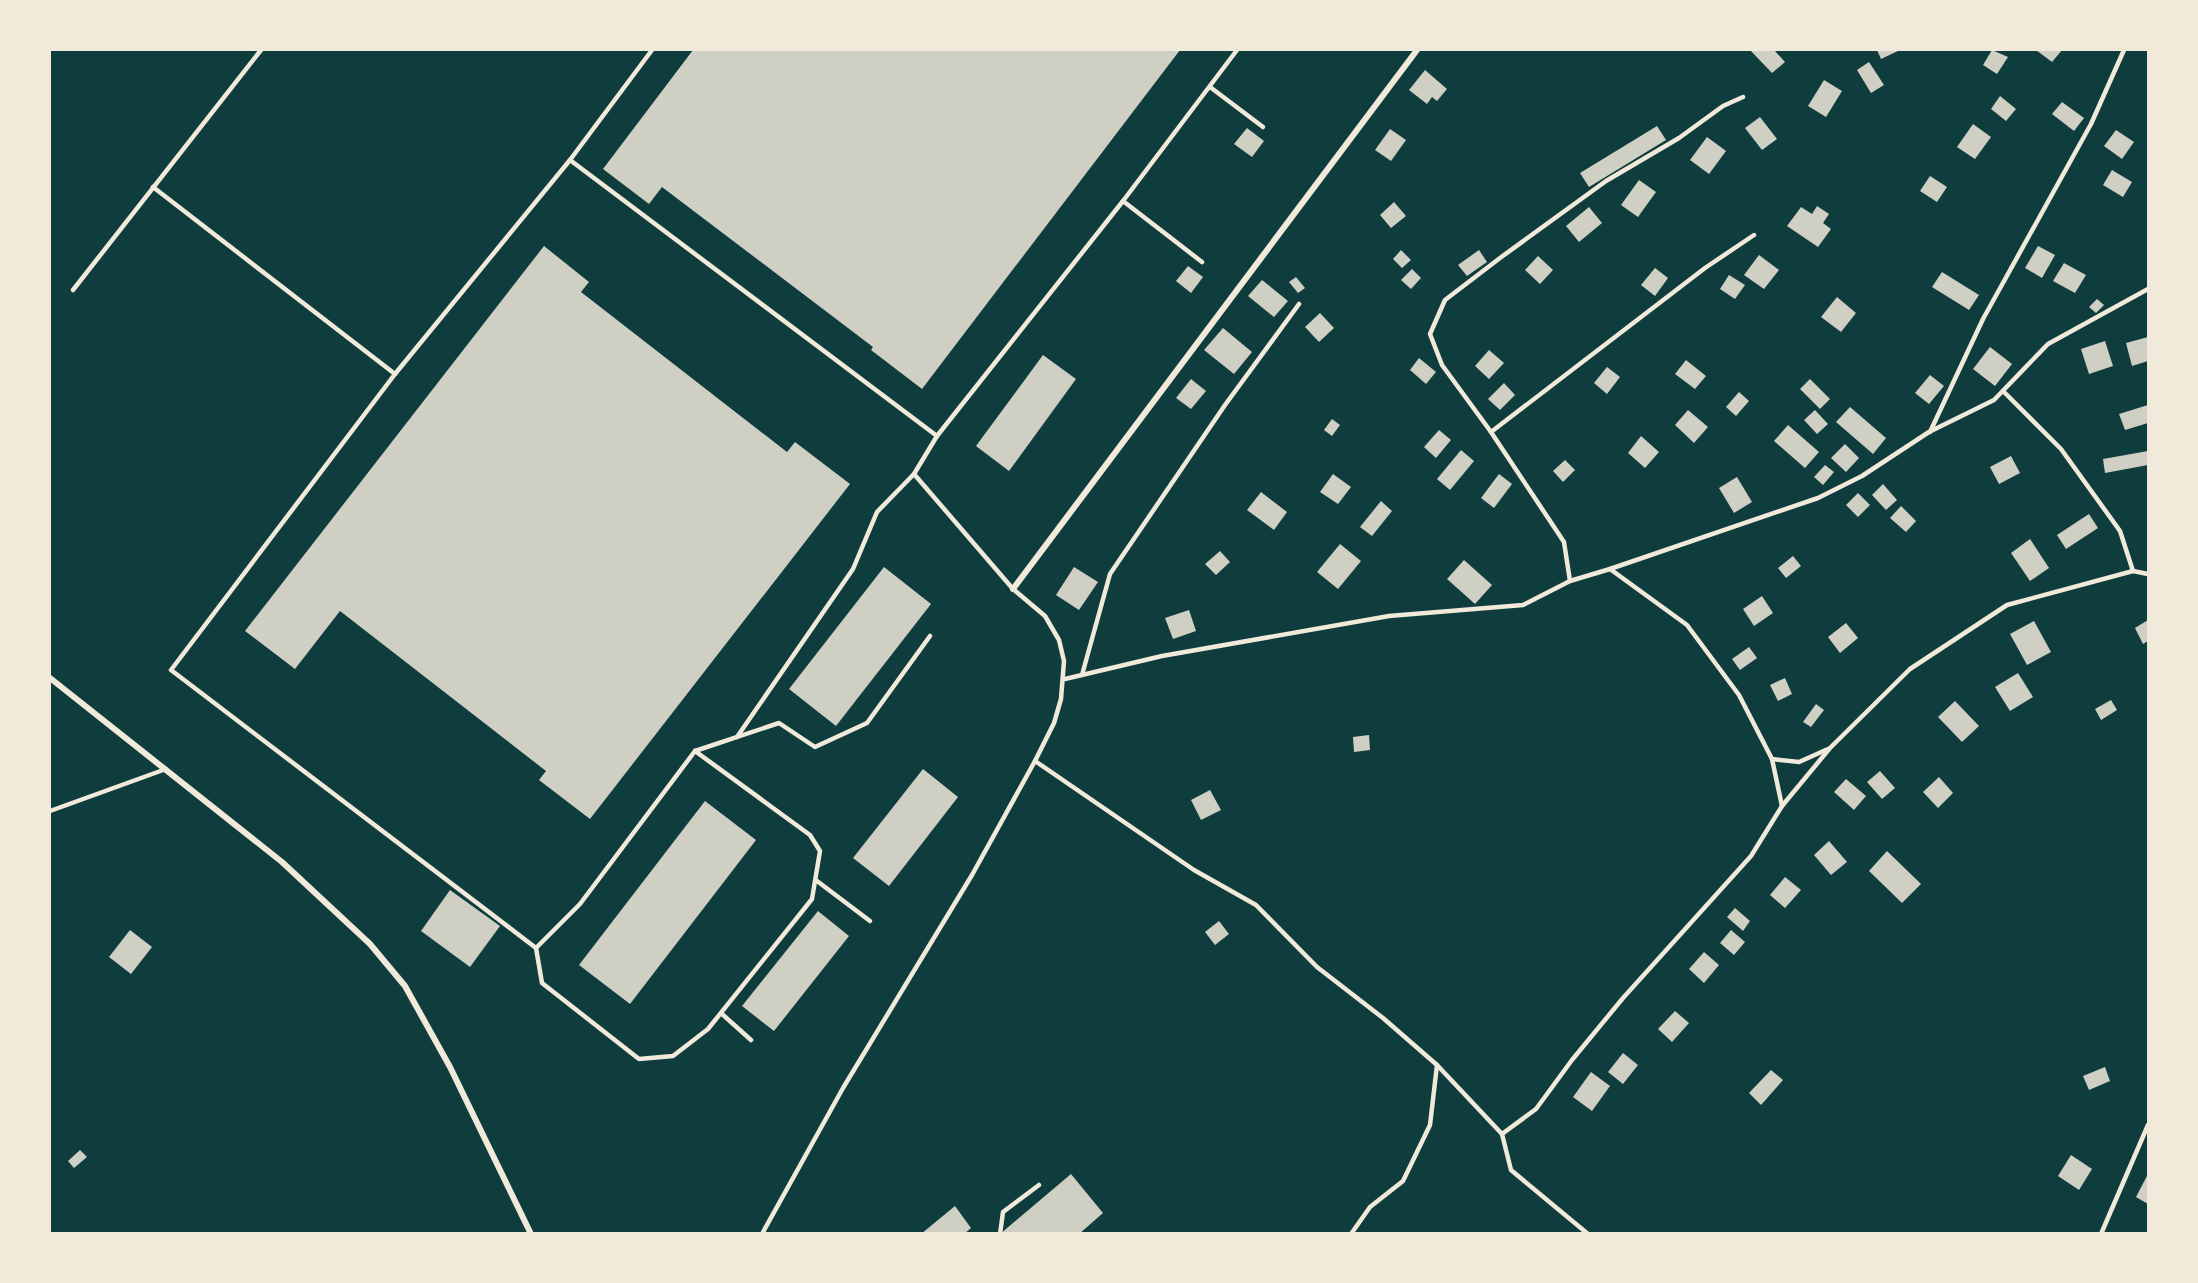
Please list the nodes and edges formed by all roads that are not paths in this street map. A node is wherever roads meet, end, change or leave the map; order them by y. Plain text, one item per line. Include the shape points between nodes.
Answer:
1 (261, 50) edge
2 (652, 50) edge
3 (1237, 50) edge
4 (1416, 50) edge
5 (2124, 50) edge
6 (1210, 87) junction
7 (1743, 97) dead end
8 (1263, 127) dead end
9 (570, 160) junction
10 (153, 187) junction
11 (1123, 201) junction
12 (1754, 235) dead end
13 (1203, 262) dead end
14 (2148, 289) edge
15 (73, 290) dead end
16 (1299, 304) dead end
17 (395, 374) junction
18 (2004, 392) junction
19 (1491, 432) junction
20 (1929, 432) junction
21 (937, 436) junction
22 (914, 474) junction
23 (1610, 569) junction
24 (2133, 571) junction
25 (2148, 574) edge
26 (1570, 581) junction
27 (1013, 589) junction
28 (930, 636) dead end
29 (1082, 675) junction
30 (50, 678) edge
31 (1065, 679) junction
32 (736, 737) junction
33 (1830, 748) junction
34 (695, 751) junction
35 (1772, 759) junction
36 (1035, 761) junction
37 (166, 769) junction
38 (1782, 806) junction
39 (50, 811) edge
40 (817, 881) junction
41 (870, 921) dead end
42 (536, 948) junction
43 (722, 1014) junction
44 (752, 1040) dead end
45 (1437, 1065) junction
46 (2148, 1125) edge
47 (1502, 1134) junction
48 (1039, 1185) dead end
49 (531, 1233) edge
50 (762, 1233) edge
51 (1000, 1233) edge
52 (1351, 1233) edge
53 (1588, 1233) edge
54 (2101, 1233) edge

1 - 10 lane
2 - 9 lane
3 - 6 lane
4 - 27 street
5 - 20 lane via 2091,124 1983,319
6 - 8 lane
6 - 11 lane
7 - 19 lane via 1606,181 1445,300 1430,334 1442,365
9 - 17 lane
9 - 21 lane
10 - 15 lane
10 - 17 lane
11 - 13 lane
11 - 21 lane
12 - 19 lane
14 - 18 lane via 2048,344
16 - 29 lane via 1110,574
17 - 42 lane via 171,670
18 - 20 lane
18 - 24 lane via 2061,449 2120,531
19 - 26 lane via 1564,542
20 - 23 lane via 1862,476 1818,498
21 - 22 lane
22 - 27 lane
22 - 32 lane via 877,512 854,569
23 - 26 lane
23 - 35 lane via 1687,625 1739,695
24 - 25 lane
24 - 33 lane via 2007,604 1910,669
26 - 29 lane via 1523,605 1389,616 1162,656
27 - 31 lane via 1045,616 1059,640
28 - 32 lane via 867,723 815,747 779,723
29 - 31 lane
30 - 37 street
31 - 36 lane via 1054,723
32 - 34 lane
33 - 35 lane via 1799,762
33 - 38 lane
34 - 40 lane via 810,835 820,851
34 - 42 lane via 580,904
35 - 38 lane
36 - 45 lane via 1194,870 1256,905 1317,967
36 - 50 lane
37 - 39 lane
37 - 49 street via 332,906 405,986 450,1067
38 - 47 lane via 1751,856 1623,998 1536,1109
40 - 41 lane
40 - 43 lane via 812,899
42 - 43 lane via 542,983 639,1059 673,1056
43 - 44 lane
45 - 47 lane
45 - 52 lane via 1430,1125 1403,1181 1370,1207
46 - 54 lane
47 - 53 lane via 1511,1170
48 - 51 lane via 1003,1212

